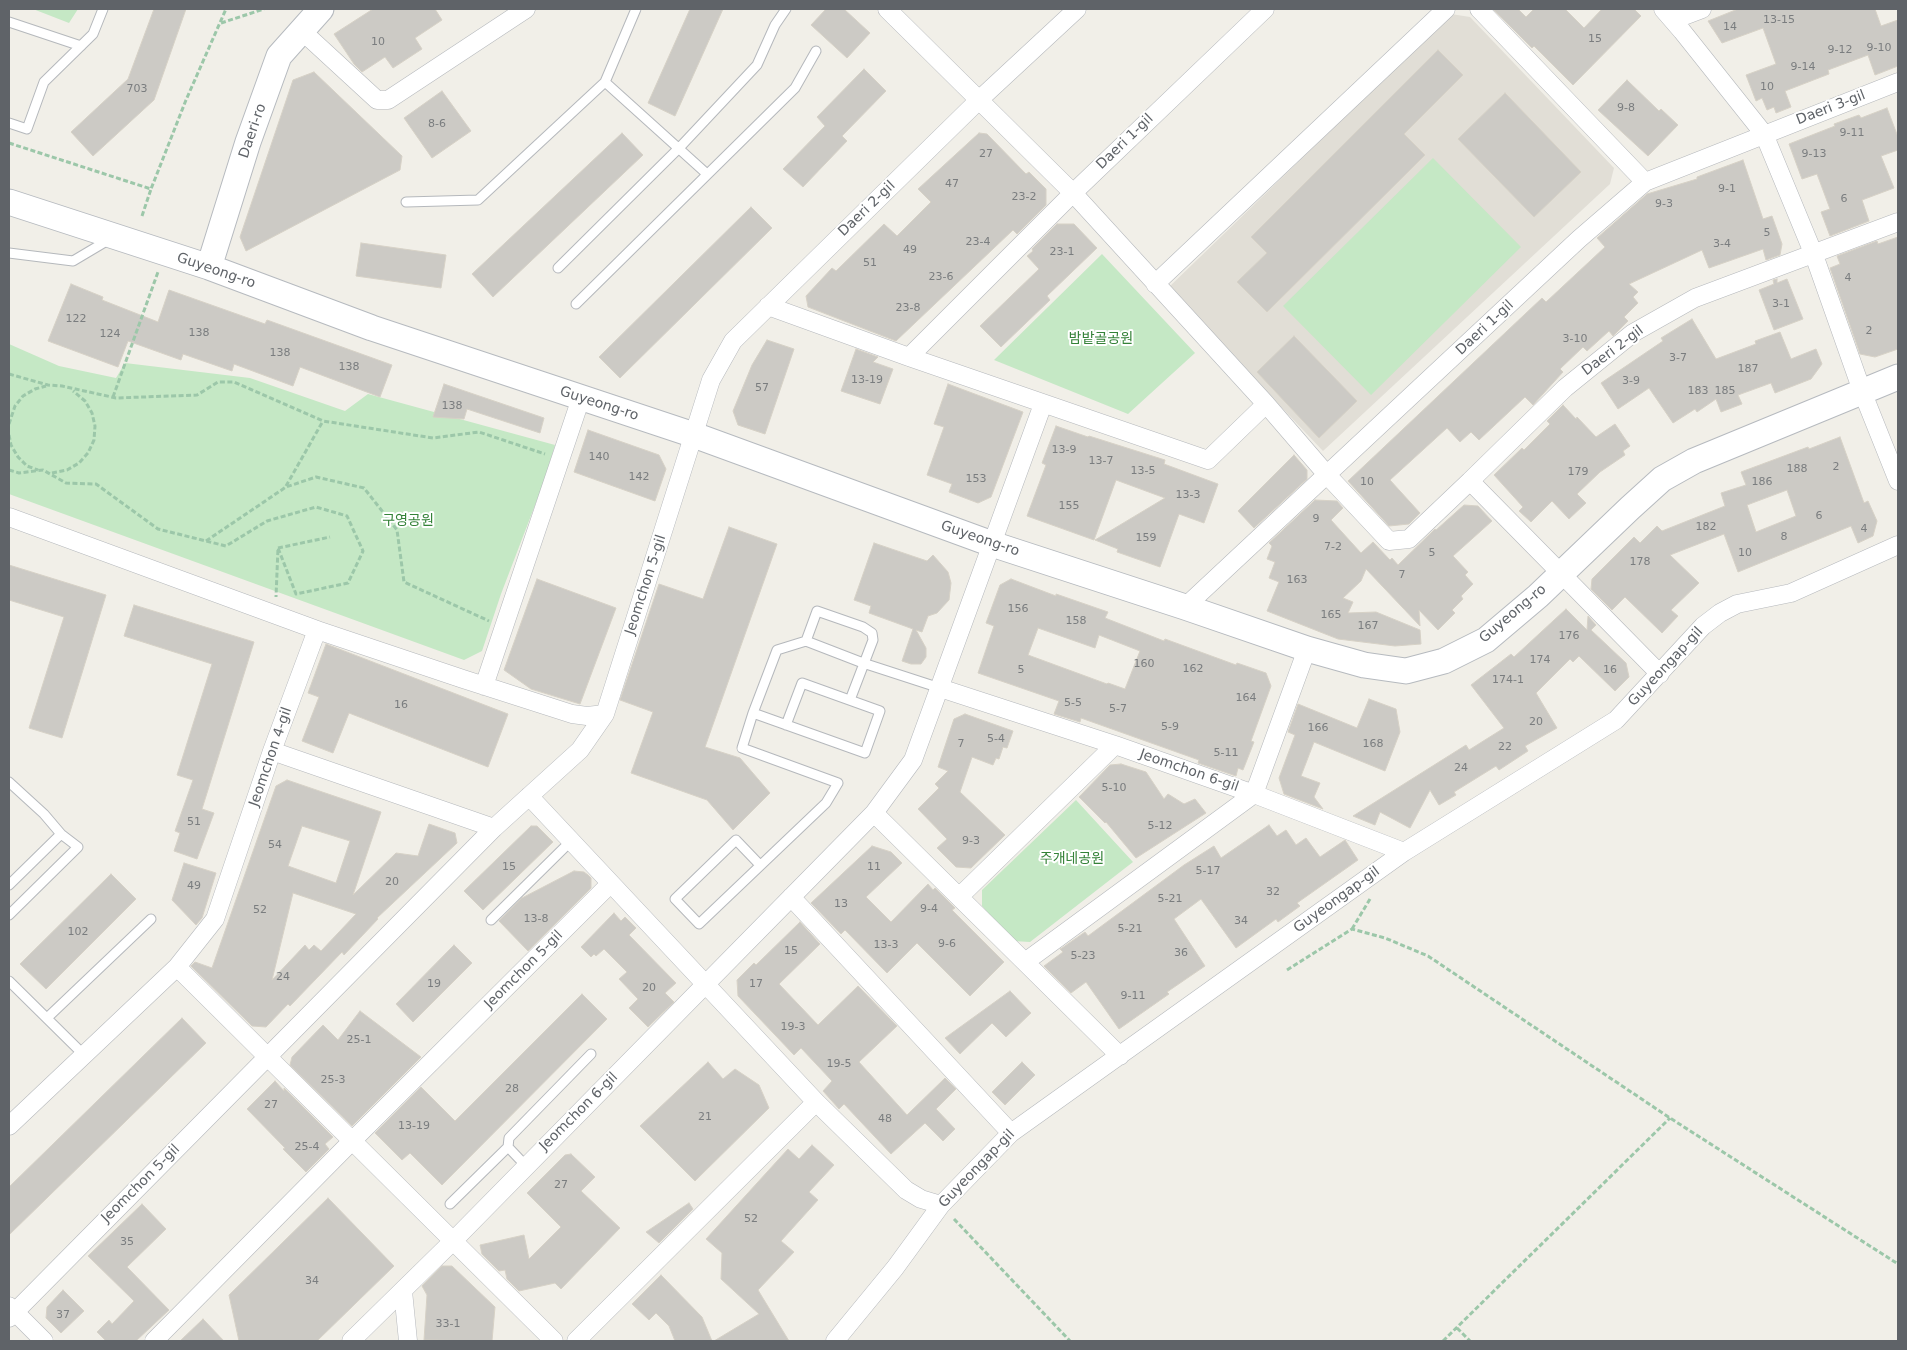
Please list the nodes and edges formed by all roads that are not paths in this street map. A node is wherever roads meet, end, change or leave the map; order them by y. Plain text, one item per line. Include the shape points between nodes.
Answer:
1 (103, 9) edge
2 (321, 9) edge
3 (526, 9) edge
4 (636, 9) edge
5 (786, 9) edge
6 (887, 9) edge
7 (1078, 9) edge
8 (1265, 9) edge
9 (1446, 9) edge
10 (1479, 9) edge
11 (1702, 9) edge
12 (1668, 14) edge
13 (9, 22) edge
14 (302, 31) junction
15 (81, 46) junction
16 (816, 51) dead end
17 (605, 82) junction
18 (1898, 82) edge
19 (980, 99) junction
20 (9, 123) edge
21 (1764, 134) junction
22 (678, 147) junction
23 (707, 174) junction
24 (1645, 182) junction
25 (1072, 193) junction
26 (9, 202) edge
27 (406, 202) dead end
28 (1898, 222) edge
29 (114, 237) junction
30 (9, 253) edge
31 (1814, 255) junction
32 (208, 267) junction
33 (558, 268) dead end
34 (1155, 284) junction
35 (576, 304) dead end
36 (768, 306) junction
37 (909, 357) junction
38 (1898, 377) edge
39 (1862, 391) junction
40 (581, 398) junction
41 (1043, 404) junction
42 (1266, 404) junction
43 (694, 435) junction
44 (1328, 476) junction
45 (1470, 481) junction
46 (1898, 481) edge
47 (9, 517) edge
48 (992, 544) junction
49 (1898, 545) edge
50 (1561, 573) junction
51 (1186, 607) junction
52 (317, 630) junction
53 (806, 641) junction
54 (1307, 649) junction
55 (863, 663) junction
56 (1660, 674) junction
57 (484, 686) junction
58 (940, 688) junction
59 (850, 700) junction
60 (753, 713) junction
61 (605, 714) junction
62 (786, 725) junction
63 (1114, 745) junction
64 (272, 751) junction
65 (9, 782) edge
66 (1254, 794) junction
67 (529, 796) junction
68 (874, 813) junction
69 (494, 828) junction
70 (61, 834) junction
71 (571, 842) junction
72 (1404, 852) junction
73 (760, 865) junction
74 (610, 884) junction
75 (9, 885) edge
76 (791, 896) junction
77 (959, 897) junction
78 (9, 915) edge
79 (151, 919) dead end
80 (491, 920) dead end
81 (1025, 962) junction
82 (177, 967) junction
83 (9, 981) edge
84 (707, 984) junction
85 (47, 1018) junction
86 (591, 1054) dead end
87 (84, 1055) junction
88 (1120, 1056) junction
89 (268, 1057) junction
90 (816, 1102) junction
91 (9, 1126) edge
92 (1011, 1133) junction
93 (352, 1141) junction
94 (508, 1147) junction
95 (526, 1166) junction
96 (450, 1204) dead end
97 (941, 1205) junction
98 (453, 1241) junction
99 (403, 1291) junction
100 (11, 1312) edge
101 (44, 1341) edge
102 (154, 1341) edge
103 (351, 1341) edge
104 (408, 1341) edge
105 (554, 1341) edge
106 (576, 1341) edge
107 (835, 1341) edge

1 - 15 lane via 93,34
2 - 14 main road, Daeri-ro
3 - 14 street via 388,100 377,100
4 - 17 lane
5 - 22 lane via 757,65
6 - 19 street
7 - 19 street, Daeri 2-gil
8 - 25 street, Daeri 1-gil
9 - 34 street
10 - 24 street
11 - 12 street
12 - 21 street
13 - 15 lane
14 - 32 main road, Daeri-ro via 279,56
15 - 20 lane via 44,82 27,129
16 - 23 lane via 795,88
17 - 22 lane
17 - 27 lane via 478,200
18 - 21 street, Daeri 3-gil
19 - 25 street
19 - 36 street, Daeri 2-gil
21 - 24 street
21 - 31 street
22 - 23 lane
22 - 33 lane
23 - 35 lane
24 - 44 street, Daeri 1-gil via 1579,239
25 - 34 street
25 - 37 street, Daeri 1-gil
26 - 29 main road, Guyeong-ro
28 - 31 street
29 - 30 lane via 73,261
29 - 32 main road, Guyeong-ro
31 - 39 street
31 - 45 street, Daeri 2-gil via 1695,298 1633,333 1565,388
32 - 40 main road, Guyeong-ro via 372,328
34 - 42 street
36 - 37 street
36 - 43 street, Daeri 2-gil via 733,341 711,380
37 - 41 street
38 - 39 main road, Guyeong-ro
39 - 46 street
39 - 50 main road, Guyeong-ro via 1694,462 1662,480
40 - 43 main road, Guyeong-ro
40 - 57 street
41 - 42 street via 1208,460
41 - 48 street
42 - 44 street
43 - 48 main road, Guyeong-ro
43 - 61 street, Jeomchon 5-gil
44 - 45 street via 1390,541 1409,539
44 - 51 street, Daeri 1-gil
45 - 50 street
47 - 52 street
48 - 51 main road, Guyeong-ro
48 - 58 street, Jeomchon 6-gil
49 - 56 street, Guyeongap-gil via 1791,593 1737,604 1720,613 1703,626
50 - 54 main road, Guyeong-ro via 1486,640 1444,661 1406,671 1364,665
50 - 56 street
51 - 54 main road, Guyeong-ro
52 - 57 street
52 - 64 street, Jeomchon 4-gil
53 - 55 lane
53 - 55 lane via 816,611 864,627 872,633 872,640
53 - 60 lane via 777,650
54 - 66 street
55 - 58 lane
55 - 59 lane
56 - 72 street, Guyeongap-gil via 1616,720
57 - 61 street via 572,714
58 - 63 street, Jeomchon 6-gil
58 - 68 street, Jeomchon 6-gil via 913,760
59 - 62 lane via 802,683
59 - 62 lane via 880,711 865,753
60 - 62 lane
60 - 73 lane via 742,748 838,783 826,803
61 - 67 street, Jeomchon 5-gil via 580,750
63 - 66 street, Jeomchon 6-gil
63 - 77 street
64 - 69 street
64 - 82 street, Jeomchon 4-gil via 215,919
65 - 70 lane
66 - 72 street
66 - 81 street, Jeomchon 6-gil
67 - 69 street, Jeomchon 5-gil
67 - 71 street
68 - 76 street, Jeomchon 6-gil
68 - 77 street
69 - 89 street, Jeomchon 5-gil
70 - 75 lane
70 - 78 lane via 78,847
71 - 74 street
71 - 80 lane
72 - 88 street, Guyeongap-gil
73 - 73 lane via 736,840 675,898 699,924
74 - 84 street
74 - 93 street, Jeomchon 5-gil
76 - 84 street, Jeomchon 6-gil
76 - 92 street
77 - 81 street
79 - 85 lane
81 - 88 street
82 - 87 street, Jeomchon 4-gil
82 - 89 street
83 - 85 lane
84 - 90 street
84 - 95 street, Jeomchon 6-gil
85 - 87 lane
86 - 94 lane via 509,1138
87 - 91 street, Jeomchon 4-gil
88 - 92 street, Guyeongap-gil
89 - 93 street
89 - 100 street, Jeomchon 5-gil
90 - 97 street via 906,1190
90 - 106 street
92 - 97 street, Guyeongap-gil
93 - 98 street
93 - 102 street, Jeomchon 5-gil
94 - 95 lane
94 - 96 lane
95 - 98 street, Jeomchon 6-gil
97 - 107 street, Guyeongap-gil
98 - 99 street, Jeomchon 6-gil
98 - 105 street
99 - 103 street, Jeomchon 6-gil
99 - 104 street
100 - 101 street, Jeomchon 5-gil

